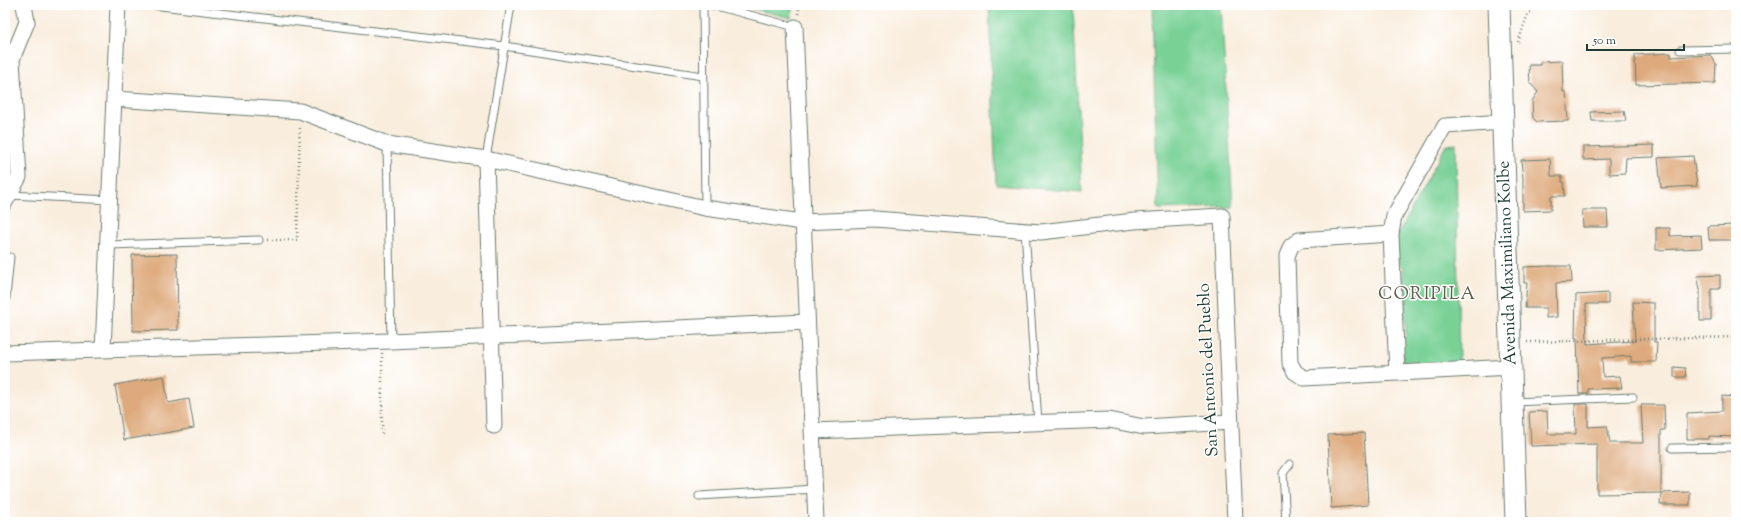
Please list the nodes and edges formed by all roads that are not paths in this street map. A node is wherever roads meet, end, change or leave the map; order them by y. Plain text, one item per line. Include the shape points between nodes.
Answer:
1 (24, 5) edge
2 (118, 5) edge
3 (152, 5) edge
4 (511, 5) edge
5 (704, 5) edge
6 (712, 5) edge
7 (1500, 6) edge
8 (795, 27) joint
9 (504, 46) junction
10 (1736, 48) edge
11 (1680, 50) dead end
12 (703, 76) junction
13 (114, 99) junction
14 (1503, 122) junction
15 (387, 144) junction
16 (486, 159) junction
17 (8, 198) edge
18 (110, 200) junction
19 (705, 208) junction
20 (802, 222) junction
21 (1025, 230) junction
22 (1391, 234) junction
23 (259, 240) road end
24 (109, 245) junction
25 (10, 257) dead end
26 (5, 307) edge
27 (807, 322) junction
28 (491, 336) junction
29 (386, 341) junction
30 (103, 350) junction
31 (5, 353) edge
32 (1511, 367) junction
33 (1397, 373) junction
34 (1633, 397) dead end
35 (1512, 402) junction
36 (1231, 422) junction
37 (1038, 423) junction
38 (494, 426) dead end
39 (812, 431) junction
40 (1736, 447) edge
41 (1672, 448) dead end
42 (1290, 464) dead end
43 (815, 489) junction
44 (699, 496) dead end
45 (816, 522) edge
46 (1235, 522) edge
47 (1286, 522) edge
48 (1516, 522) edge

1 - 17 street via 27,22 12,59 19,177
2 - 13 street
3 - 9 lane
4 - 9 lane
5 - 12 lane
6 - 8 lane
7 - 14 main road, Avenida Maximiliano Kolbe
8 - 20 street
9 - 12 lane
9 - 16 lane
10 - 11 lane
12 - 19 lane
13 - 15 street via 300,111
13 - 18 street
14 - 22 street via 1445,126 1394,216
14 - 32 main road, Avenida Maximiliano Kolbe
15 - 16 street
15 - 29 lane
16 - 19 street
16 - 28 street
17 - 18 lane
18 - 24 street
19 - 20 street
20 - 21 street via 876,219
20 - 27 street
21 - 36 street, San Antonio del Pueblo via 1041,232 1134,221 1222,216
21 - 37 lane
22 - 33 street
22 - 33 street via 1299,240 1291,246 1287,256 1290,363 1295,372 1304,378
23 - 24 lane
24 - 30 street
25 - 26 lane
27 - 28 street
27 - 39 street
28 - 29 street
28 - 38 street
29 - 30 street
30 - 31 street
32 - 33 street
32 - 35 main road, Avenida Maximiliano Kolbe
34 - 35 lane
35 - 48 main road, Avenida Maximiliano Kolbe
36 - 37 street via 1144,427 1109,420
36 - 46 street, San Antonio del Pueblo
37 - 39 street
39 - 43 street
40 - 41 lane
42 - 47 lane via 1283,473
43 - 44 lane
43 - 45 street

